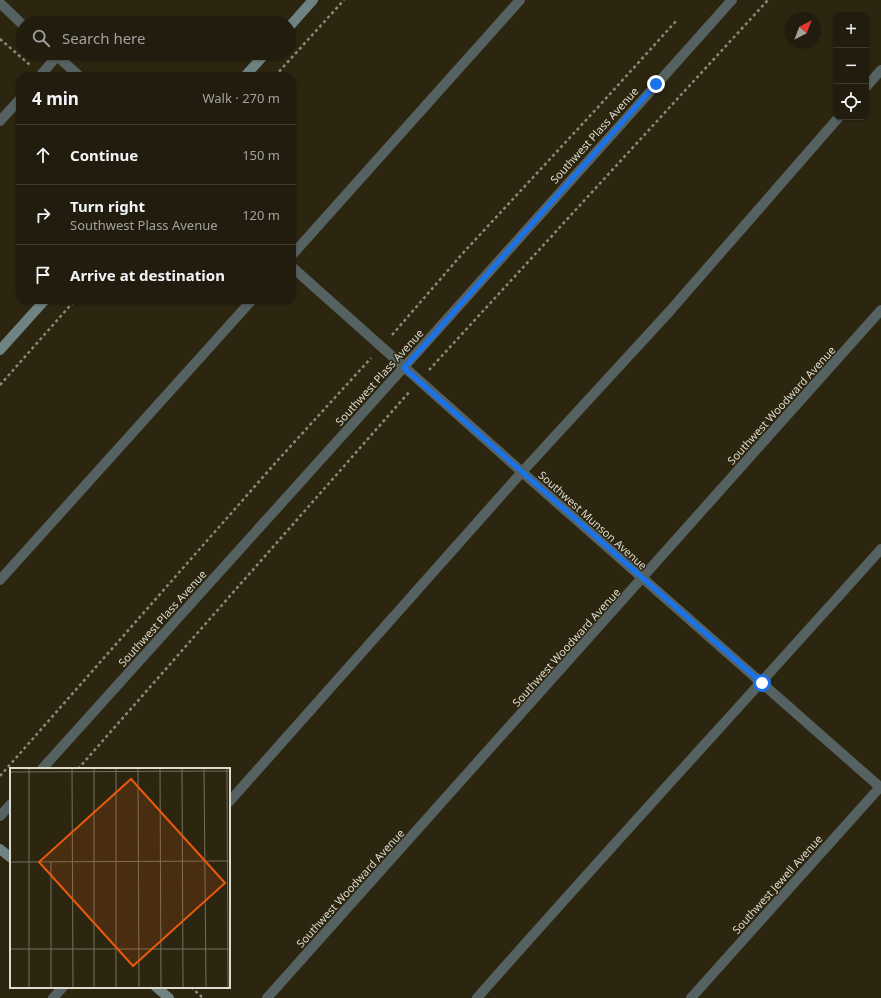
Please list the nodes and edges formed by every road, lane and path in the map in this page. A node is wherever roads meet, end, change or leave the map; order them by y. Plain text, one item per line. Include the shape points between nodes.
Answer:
1 (313, 0) edge
2 (344, 0) edge
3 (520, 0) edge
4 (732, 0) edge
5 (0, 3) edge
6 (16, 18) edge
7 (296, 19) edge
8 (677, 20) dead end
9 (0, 39) edge
10 (16, 53) edge
11 (296, 53) edge
12 (24, 60) edge
13 (52, 60) edge
14 (62, 60) edge
15 (260, 60) edge
16 (290, 60) edge
17 (881, 70) edge
18 (38, 72) edge
19 (43, 72) edge
20 (75, 72) edge
21 (249, 72) edge
22 (279, 72) edge
23 (869, 84) edge
24 (16, 103) edge
25 (836, 120) edge
26 (0, 121) edge
27 (296, 251) edge
28 (296, 270) edge
29 (41, 304) edge
30 (72, 304) edge
31 (248, 304) edge
32 (881, 310) edge
33 (381, 348) junction
34 (0, 350) edge
35 (404, 368) junction
36 (0, 385) edge
37 (522, 472) junction
38 (881, 549) edge
39 (642, 579) junction
40 (0, 580) edge
41 (762, 683) junction
42 (43, 768) edge
43 (0, 776) edge
44 (881, 787) edge
45 (230, 801) edge
46 (10, 805) edge
47 (0, 816) edge
48 (0, 849) edge
49 (10, 857) edge
50 (62, 988) edge
51 (157, 988) edge
52 (192, 988) edge
53 (53, 998) edge
54 (169, 998) edge
55 (203, 998) edge
56 (268, 998) edge
57 (477, 998) edge
58 (691, 998) edge

1 - 7 street
2 - 11 path
3 - 27 street
4 - 35 street, Southwest Plass Avenue
5 - 6 street
8 - 33 path via 463,253
9 - 10 path
12 - 18 path
13 - 19 street
14 - 20 street
15 - 21 street
16 - 22 path
17 - 23 street
24 - 26 street
25 - 37 street via 669,312
28 - 33 street, Southwest Munson Avenue
29 - 34 street
30 - 36 path
31 - 40 street
32 - 39 street, Southwest Woodward Avenue
33 - 35 street, Southwest Munson Avenue
33 - 43 path via 278,460
35 - 37 street, Southwest Munson Avenue
35 - 42 street, Southwest Plass Avenue
37 - 39 street, Southwest Munson Avenue
37 - 45 street
38 - 41 street
39 - 41 street, Southwest Munson Avenue
39 - 56 street, Southwest Woodward Avenue
41 - 44 street, Southwest Munson Avenue
41 - 57 street
44 - 58 street, Southwest Jewell Avenue
46 - 47 street
48 - 49 street
50 - 53 street
51 - 54 street
52 - 55 path

